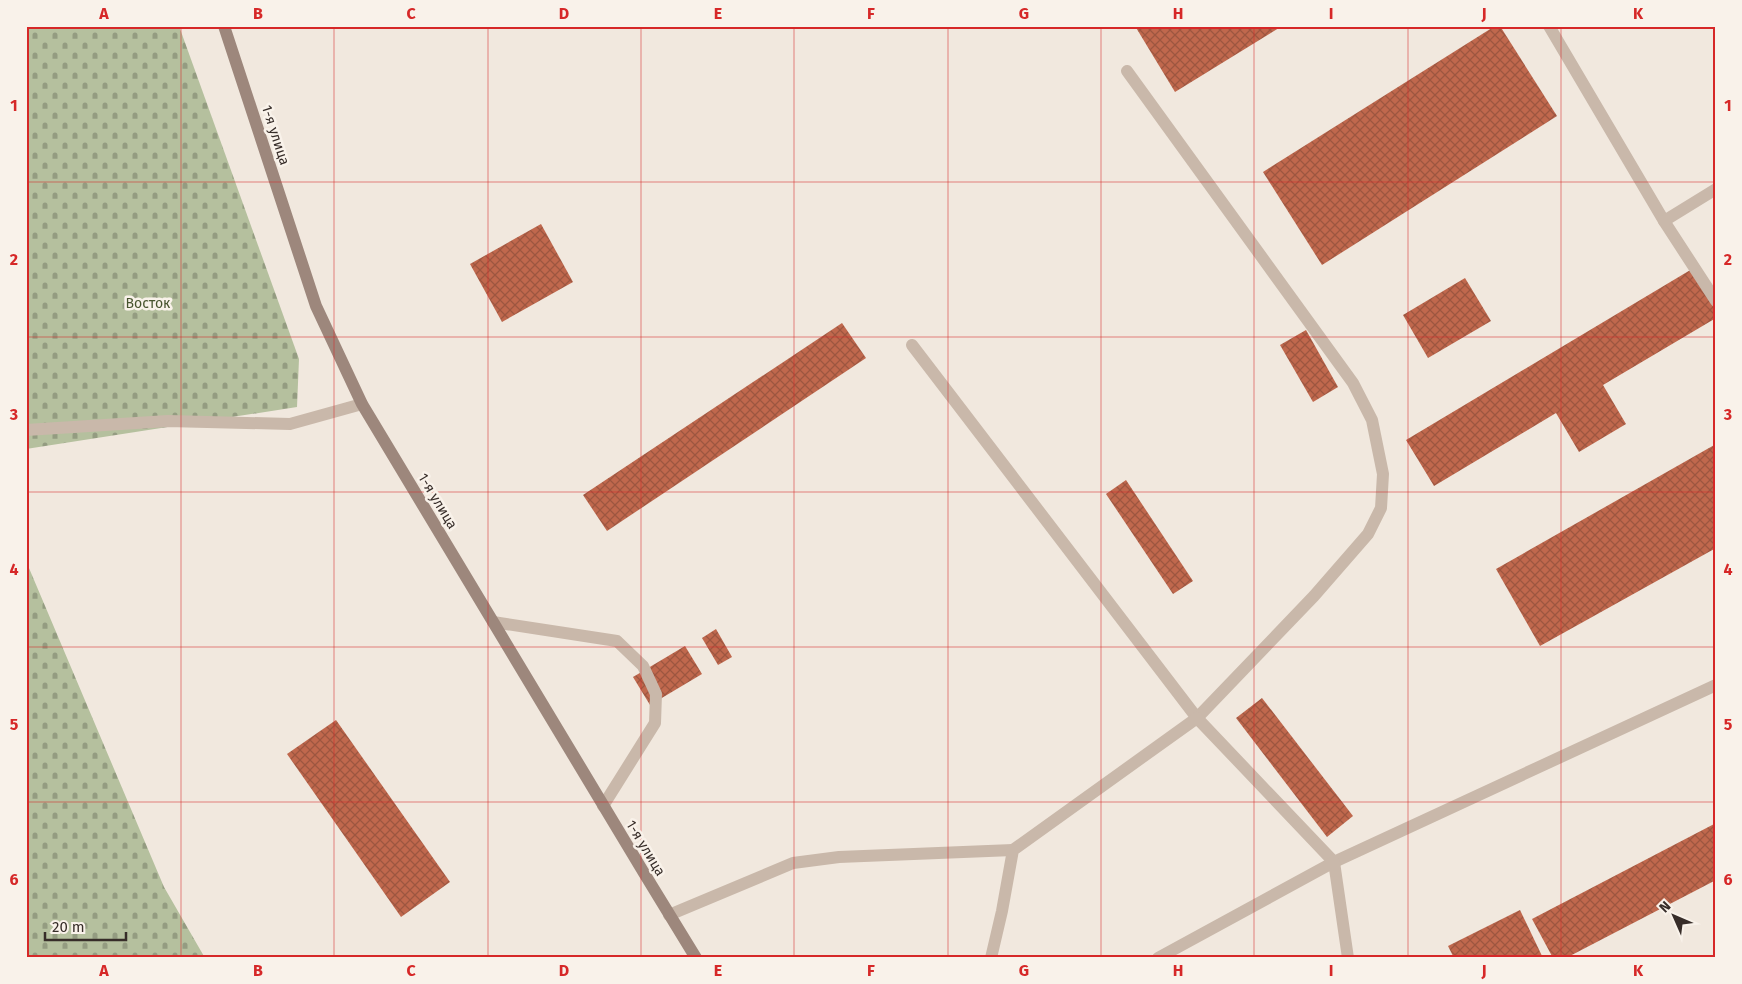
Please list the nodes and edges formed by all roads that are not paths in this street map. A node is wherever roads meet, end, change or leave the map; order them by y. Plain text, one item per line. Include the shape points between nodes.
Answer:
1 (224, 26) edge
2 (1549, 26) edge
3 (1127, 71) dead end
4 (1716, 189) edge
5 (1664, 222) junction
6 (1716, 301) edge
7 (912, 345) dead end
8 (362, 404) junction
9 (26, 430) edge
10 (493, 622) junction
11 (1716, 685) edge
12 (1197, 718) junction
13 (603, 806) junction
14 (1013, 850) junction
15 (1334, 862) junction
16 (669, 915) junction
17 (696, 958) edge
18 (991, 958) edge
19 (1158, 958) edge
20 (1348, 958) edge

1 - 8 main road, 1-я улица via 316,306
2 - 5 lane
3 - 12 lane via 1353,383 1372,420 1383,474 1382,508 1368,534 1314,596
4 - 5 lane
5 - 6 lane
7 - 12 lane
8 - 9 lane via 290,424 168,420
8 - 10 main road, 1-я улица
10 - 13 main road, 1-я улица
10 - 13 lane via 617,642 643,666 656,694 655,723
11 - 15 lane
12 - 14 lane
12 - 15 lane
13 - 16 main road, 1-я улица
14 - 16 lane via 793,863
14 - 18 lane
15 - 19 lane
15 - 20 lane
16 - 17 main road, 1-я улица

